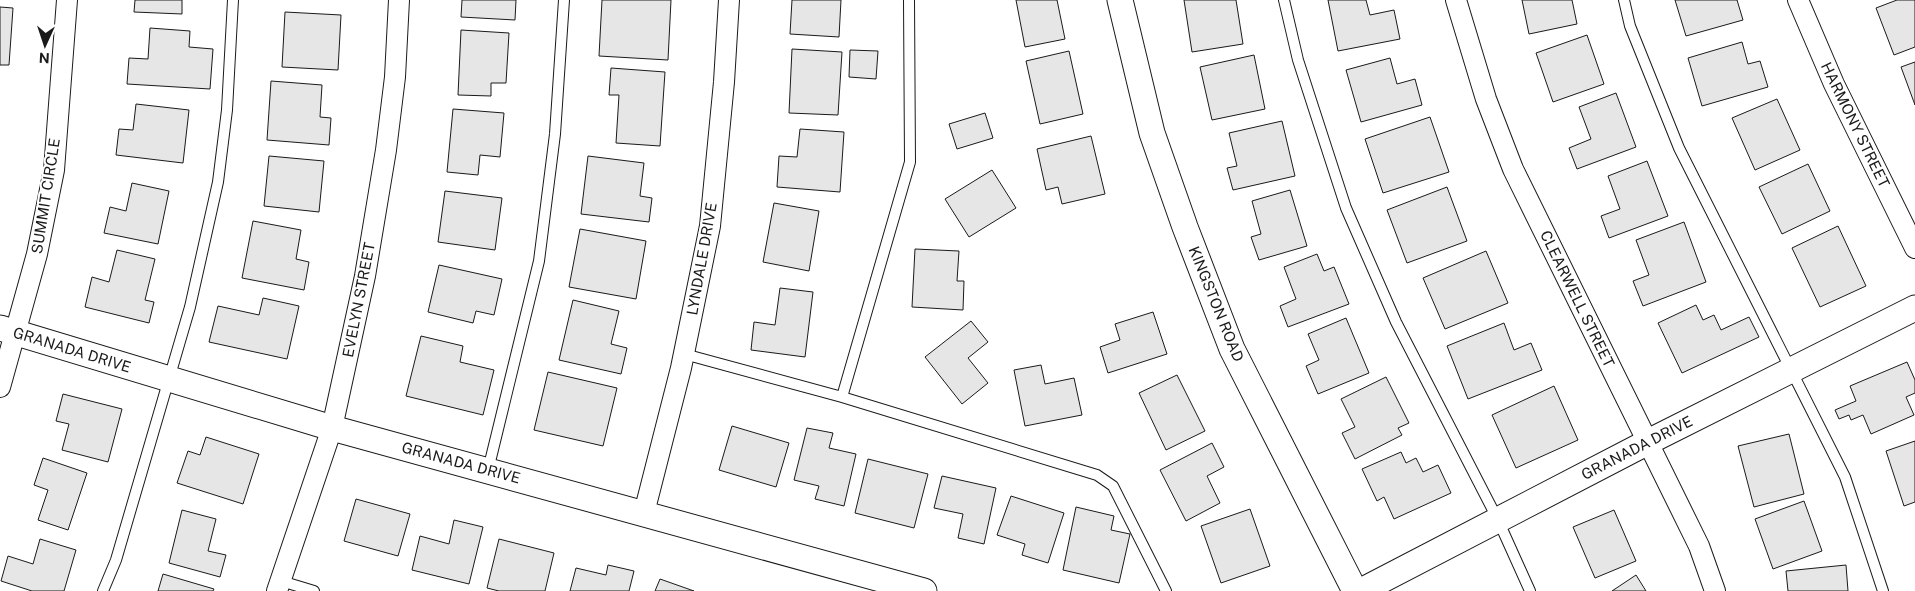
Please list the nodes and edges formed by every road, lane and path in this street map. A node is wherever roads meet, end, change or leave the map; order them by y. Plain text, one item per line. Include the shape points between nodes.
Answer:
1 (67, 0) edge
2 (233, 0) edge
3 (399, 0) edge
4 (564, 0) edge
5 (729, 0) edge
6 (909, 0) edge
7 (1120, 0) edge
8 (1284, 0) edge
9 (1456, 0) edge
10 (1624, 0) edge
11 (1798, 0) edge
12 (1915, 248) edge
13 (1915, 308) edge
14 (8, 331) edge
15 (684, 354) junction
16 (1790, 370) junction
17 (170, 379) junction
18 (0, 387) edge
19 (842, 397) junction
20 (332, 428) junction
21 (1648, 442) junction
22 (488, 470) junction
23 (644, 513) junction
24 (1498, 520) junction
25 (279, 586) edge
26 (103, 591) edge
27 (314, 591) edge
28 (924, 591) edge
29 (1166, 591) edge
30 (1356, 591) edge
31 (1361, 591) edge
32 (1530, 591) edge
33 (1715, 591) edge
34 (1883, 591) edge

1 - 14 street, SUMMIT CIRCLE via 54,170 37,254
2 - 17 lane via 227,110 218,182
3 - 20 street, EVELYN STREET via 386,150 365,276
4 - 22 lane via 555,134 539,261
5 - 15 street, LYNDALE DRIVE via 710,226
6 - 19 lane via 910,162
7 - 30 street, KINGSTON ROAD via 1152,133 1232,349
8 - 24 lane via 1298,60 1346,208 1396,322
9 - 21 street, CLEARWELL STREET via 1486,99 1513,169
10 - 16 lane via 1630,26 1679,148
11 - 12 street, HARMONY STREET via 1834,84
13 - 16 street, GRANADA DRIVE
14 - 17 street, GRANADA DRIVE
14 - 18 street, SUMMIT CIRCLE
15 - 19 lane
15 - 23 street, LYNDALE DRIVE
16 - 21 street, GRANADA DRIVE
16 - 34 lane via 1845,478
17 - 20 street, GRANADA DRIVE
17 - 26 lane via 116,560
19 - 29 lane via 1096,475 1113,486
20 - 22 street, GRANADA DRIVE
20 - 25 street, EVELYN STREET
21 - 24 street, GRANADA DRIVE
21 - 33 street, CLEARWELL STREET via 1699,546
22 - 23 street, GRANADA DRIVE
23 - 28 street, GRANADA DRIVE
24 - 31 street, GRANADA DRIVE
24 - 32 lane
25 - 27 lane

